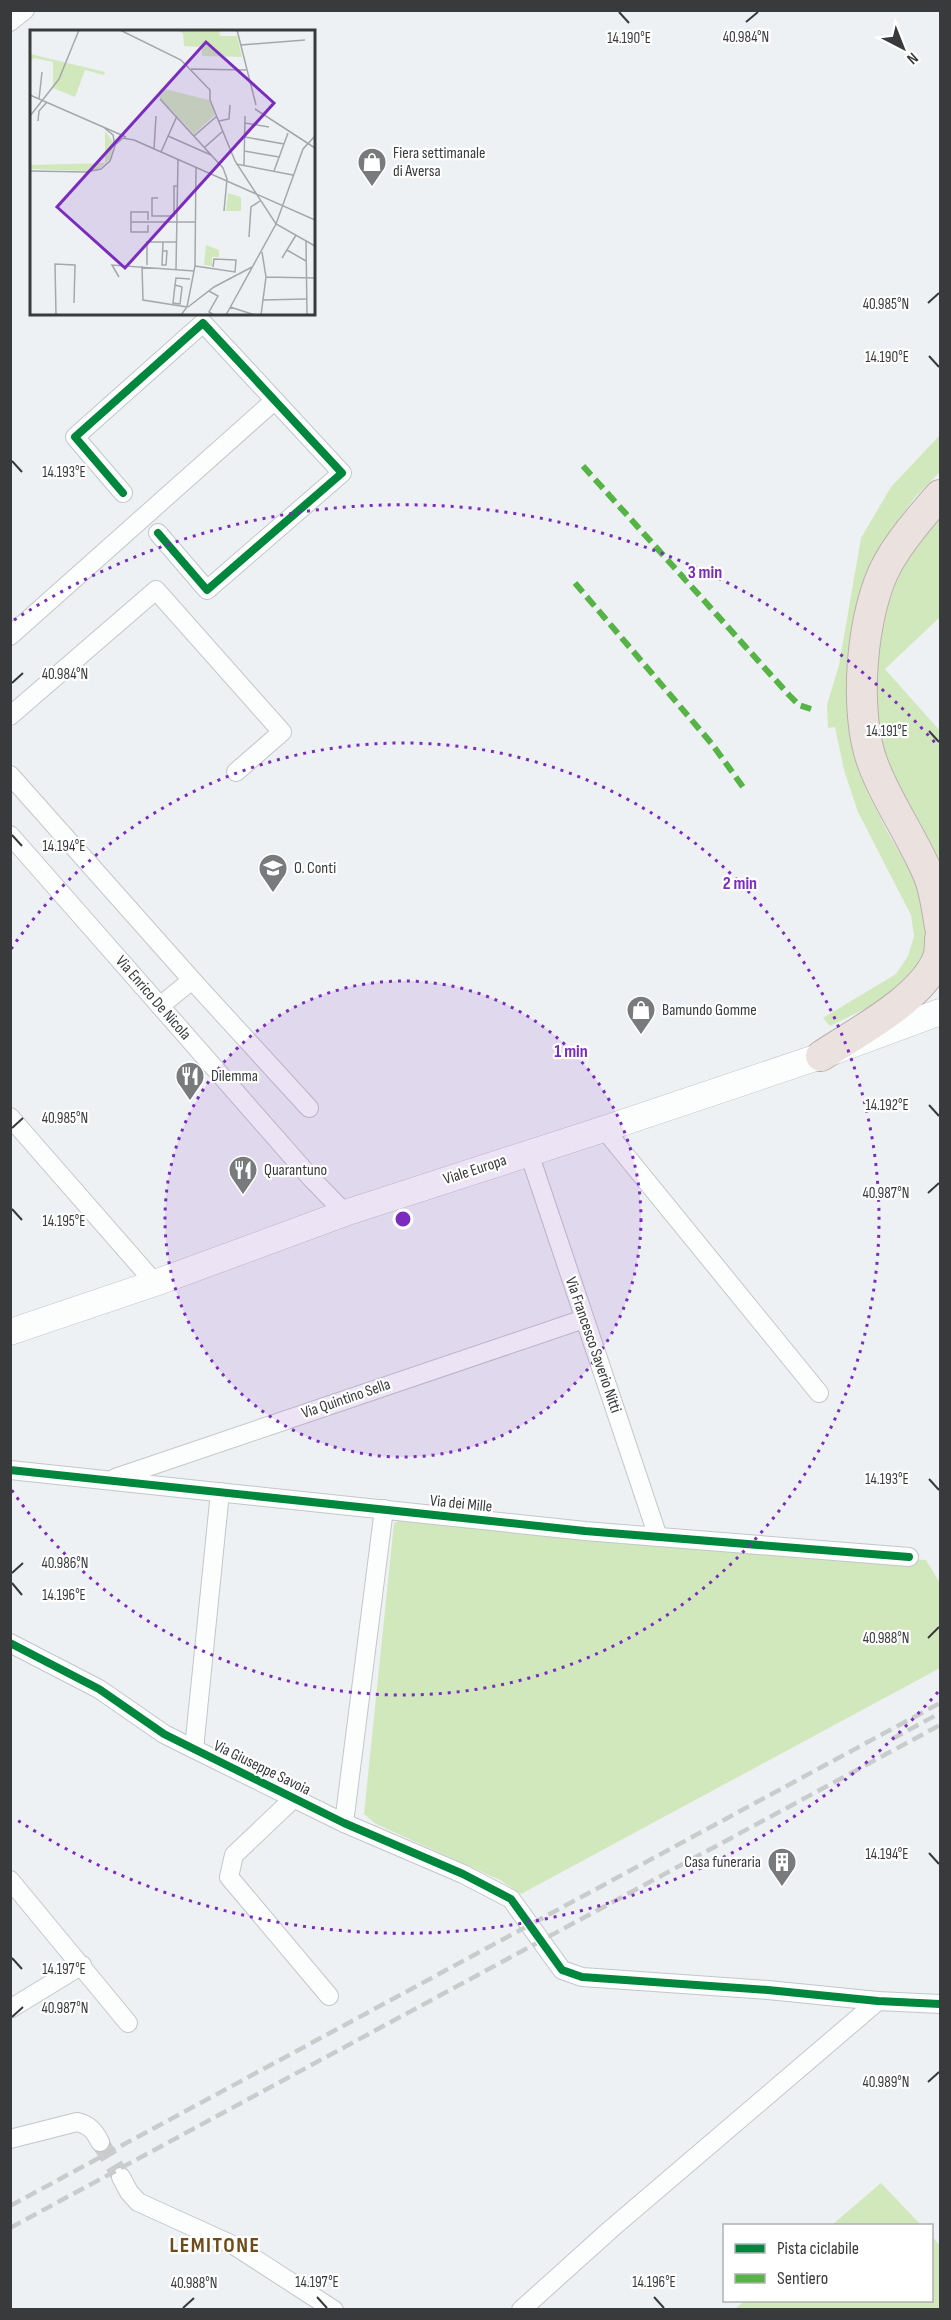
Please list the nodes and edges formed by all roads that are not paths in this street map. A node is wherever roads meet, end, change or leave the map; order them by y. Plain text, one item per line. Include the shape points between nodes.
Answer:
1 (25, 10) edge
2 (10, 22) edge
3 (274, 401) junction
4 (123, 493) dead end
5 (940, 495) edge
6 (158, 533) dead end
7 (10, 636) edge
8 (10, 716) edge
9 (236, 772) dead end
10 (10, 775) edge
11 (10, 835) edge
12 (935, 882) edge
13 (940, 927) edge
14 (940, 939) edge
15 (192, 980) junction
16 (160, 1006) junction
17 (940, 1012) edge
18 (821, 1056) junction
19 (309, 1108) dead end
20 (10, 1117) edge
21 (604, 1129) junction
22 (529, 1153) junction
23 (345, 1212) junction
24 (155, 1283) junction
25 (584, 1318) junction
26 (10, 1332) edge
27 (819, 1393) dead end
28 (10, 1470) edge
29 (108, 1480) junction
30 (220, 1492) junction
31 (384, 1509) junction
32 (658, 1537) junction
33 (909, 1557) dead end
34 (10, 1643) edge
35 (194, 1749) junction
36 (294, 1798) junction
37 (344, 1823) junction
38 (10, 1880) edge
39 (82, 1965) junction
40 (329, 1996) dead end
41 (878, 2001) junction
42 (940, 2004) edge
43 (10, 2009) edge
44 (128, 2022) dead end
45 (10, 2139) edge
46 (100, 2142) tunnel mouth
47 (121, 2177) tunnel mouth
48 (334, 2310) edge
49 (521, 2310) edge

1 - 2 street
3 - 4 street via 203,323 75,437
3 - 6 street via 342,473 207,590
3 - 7 street
5 - 12 highway via 887,564 864,642 862,676 864,727 873,763
8 - 9 street via 156,590 282,732
10 - 15 street
11 - 16 street, Via Enrico De Nicola
12 - 13 highway
14 - 18 highway via 938,957 920,987
15 - 16 street
15 - 19 street
16 - 23 street, Via Enrico De Nicola
17 - 18 main road, Viale Europa
18 - 21 main road, Viale Europa
20 - 24 street
21 - 22 main road, Viale Europa
21 - 27 street
22 - 23 main road, Viale Europa
22 - 25 street, Via Francesco Saverio Nitti
23 - 24 main road, Viale Europa
24 - 26 main road, Viale Europa
25 - 29 street, Via Quintino Sella
25 - 32 street, Via Francesco Saverio Nitti
28 - 29 street, Via dei Mille
29 - 30 street, Via dei Mille
30 - 31 street, Via dei Mille
30 - 35 street
31 - 32 street, Via dei Mille
31 - 37 street
32 - 33 street, Via dei Mille
34 - 35 street, Via Giuseppe Savoia via 99,1689 164,1734
35 - 36 street, Via Giuseppe Savoia
36 - 37 street, Via Giuseppe Savoia
36 - 40 street via 234,1855 229,1877
37 - 41 street, Via Giuseppe Savoia via 511,1899 562,1970 582,1977
38 - 39 street
39 - 43 street
39 - 44 street
41 - 42 street
41 - 49 street
45 - 46 street via 77,2122 87,2124
47 - 48 street via 138,2202 235,2246

